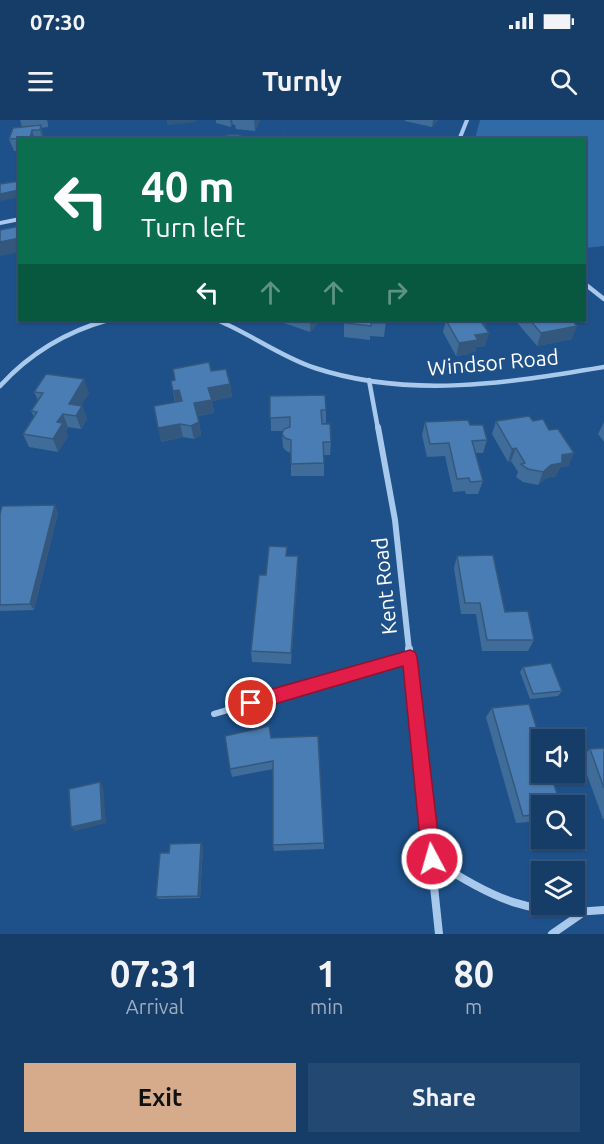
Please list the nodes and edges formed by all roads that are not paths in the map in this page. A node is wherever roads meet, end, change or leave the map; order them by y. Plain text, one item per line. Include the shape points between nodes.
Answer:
1 (467, 120) edge
2 (460, 138) edge
3 (18, 219) edge
4 (0, 223) edge
5 (586, 285) edge
6 (604, 299) edge
7 (104, 321) edge
8 (220, 321) edge
9 (604, 367) edge
10 (369, 380) junction
11 (0, 386) edge
12 (410, 657) junction
13 (214, 714) dead end
14 (432, 859) junction
15 (531, 908) edge
16 (604, 910) edge
17 (585, 913) edge
18 (579, 915) edge
19 (440, 934) edge
20 (552, 934) edge

1 - 2 street
3 - 4 street
5 - 6 street
7 - 11 street via 61,336 12,372
8 - 10 street, Windsor Road via 314,368
9 - 10 street, Windsor Road via 528,380 458,386
10 - 12 street, Kent Road via 395,520
12 - 13 lane
12 - 14 street, Kent Road
14 - 15 street via 496,898
14 - 19 street, Kent Road
16 - 17 street
18 - 20 street

